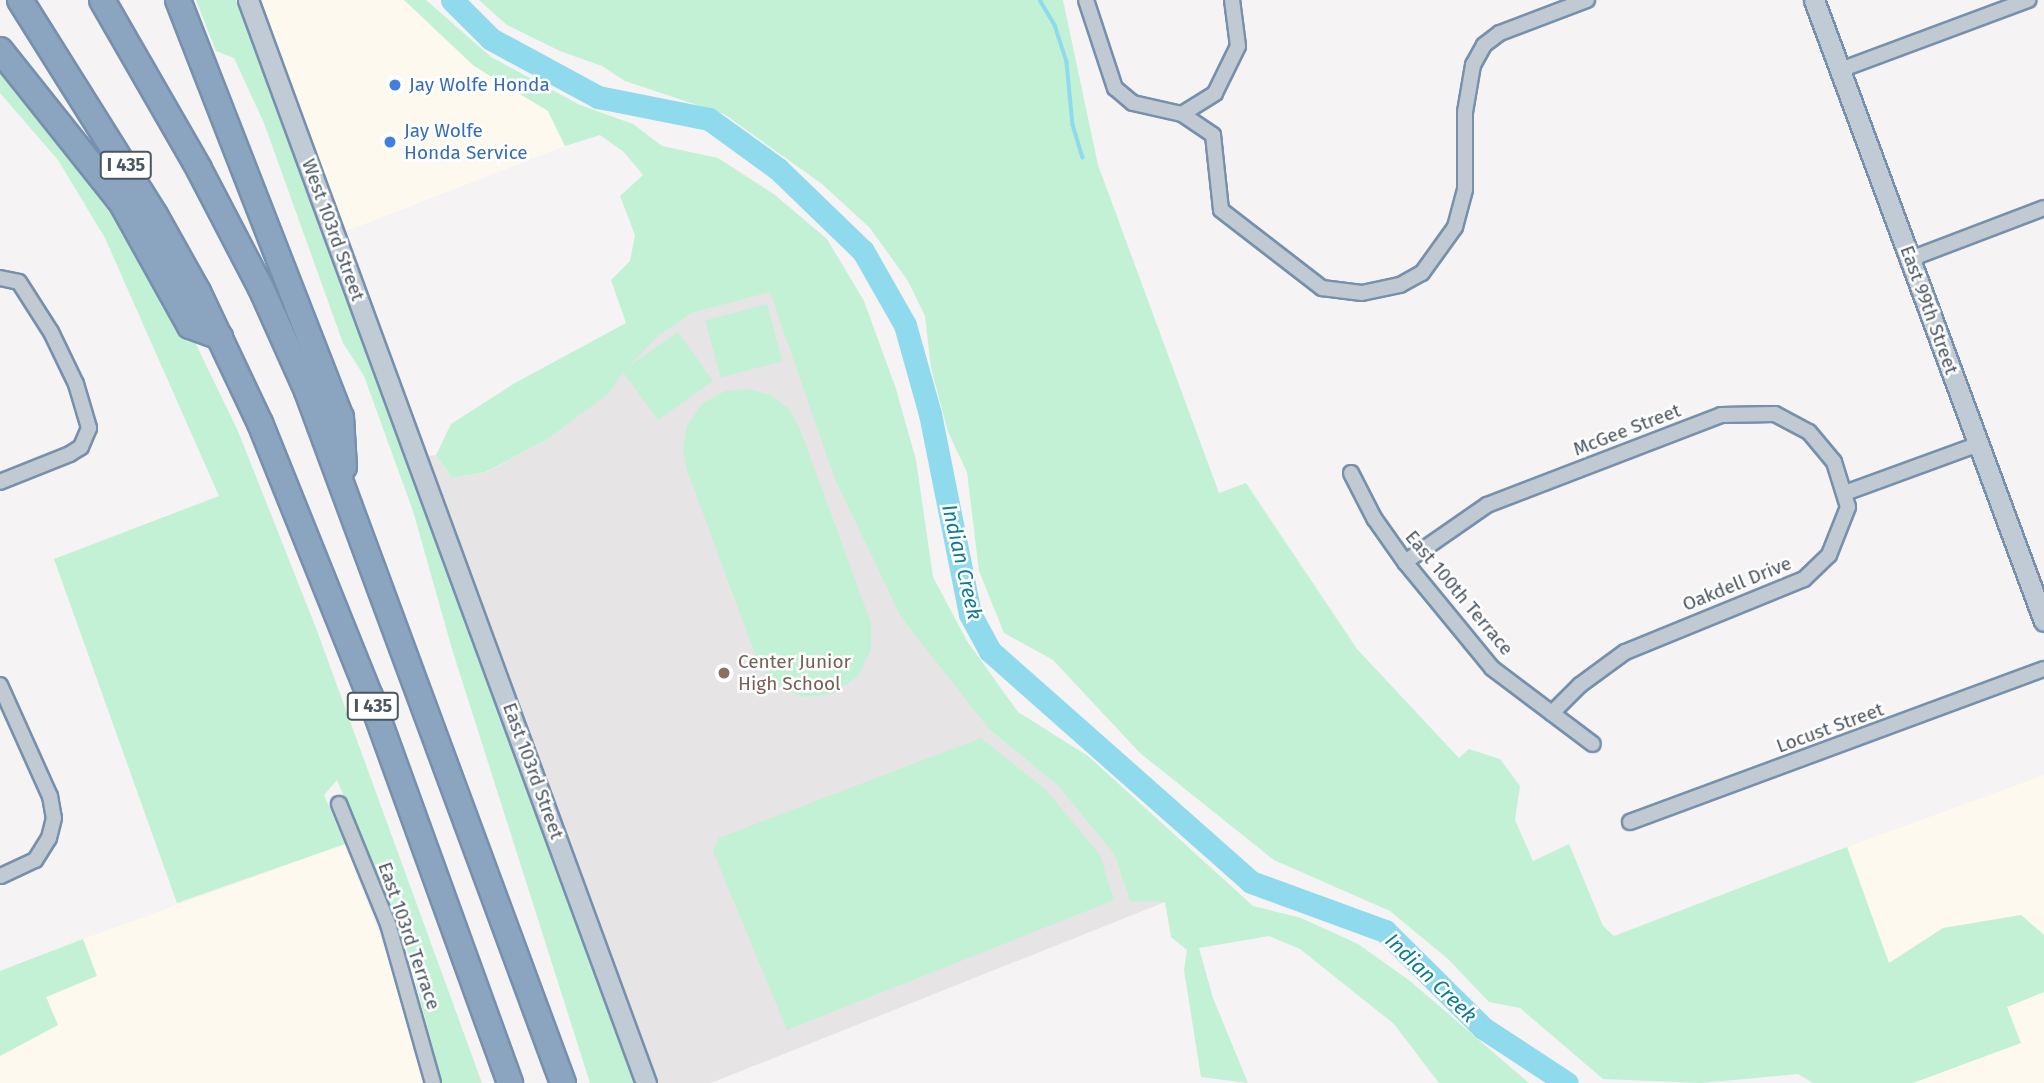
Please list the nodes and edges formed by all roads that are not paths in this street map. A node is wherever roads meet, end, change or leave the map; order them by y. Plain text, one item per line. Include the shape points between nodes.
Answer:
1 (20, 0) edge
2 (102, 0) edge
3 (178, 0) edge
4 (248, 0) edge
5 (1086, 0) edge
6 (1232, 0) edge
7 (1587, 0) edge
8 (1814, 0) edge
9 (2028, 0) edge
10 (0, 50) edge
11 (1840, 70) junction
12 (1182, 114) junction
13 (2044, 208) edge
14 (1910, 259) junction
15 (5, 278) edge
16 (220, 337) junction
17 (1979, 444) junction
18 (418, 460) joint
19 (1350, 474) dead end
20 (0, 482) edge
21 (346, 492) junction
22 (1844, 493) junction
23 (1405, 562) junction
24 (2044, 621) edge
25 (2044, 669) edge
26 (0, 685) edge
27 (1552, 713) junction
28 (1593, 744) dead end
29 (339, 804) dead end
30 (1630, 822) dead end
31 (0, 876) edge
32 (433, 1083) edge
33 (510, 1083) edge
34 (563, 1083) edge
35 (646, 1083) edge

1 - 16 highway, I 435 via 123,161
2 - 21 highway, I 435 via 261,288
3 - 21 highway via 341,417
4 - 18 street, West 103rd Street
5 - 12 street via 1115,88 1132,103
6 - 12 street via 1238,46 1215,93
7 - 12 street via 1500,33 1483,45 1473,65 1467,100 1465,189 1455,228 1422,274 1400,285 1362,293 1322,288 1221,209 1213,135
8 - 11 street, East 99th Street
9 - 11 street
10 - 16 highway via 121,202 190,327
11 - 14 street, East 99th Street
13 - 14 street
14 - 17 street, East 99th Street
15 - 20 street via 19,282 51,332 76,384 89,428 81,446
16 - 33 highway, I 435 via 299,511
17 - 22 street
17 - 24 street, East 99th Street
18 - 35 street, East 103rd Street
19 - 23 street, East 100th Terrace
21 - 34 highway, I 435
22 - 23 street, McGee Street via 1834,462 1809,432 1775,414 1738,411 1487,505
22 - 27 street, Oakdell Drive via 1848,507 1842,532 1812,573 1625,652 1580,685
23 - 27 street, East 100th Terrace via 1492,668
25 - 30 street, Locust Street
26 - 31 street via 50,796 54,818 35,860
27 - 28 street, East 100th Terrace
29 - 32 street, East 103rd Terrace via 388,924

